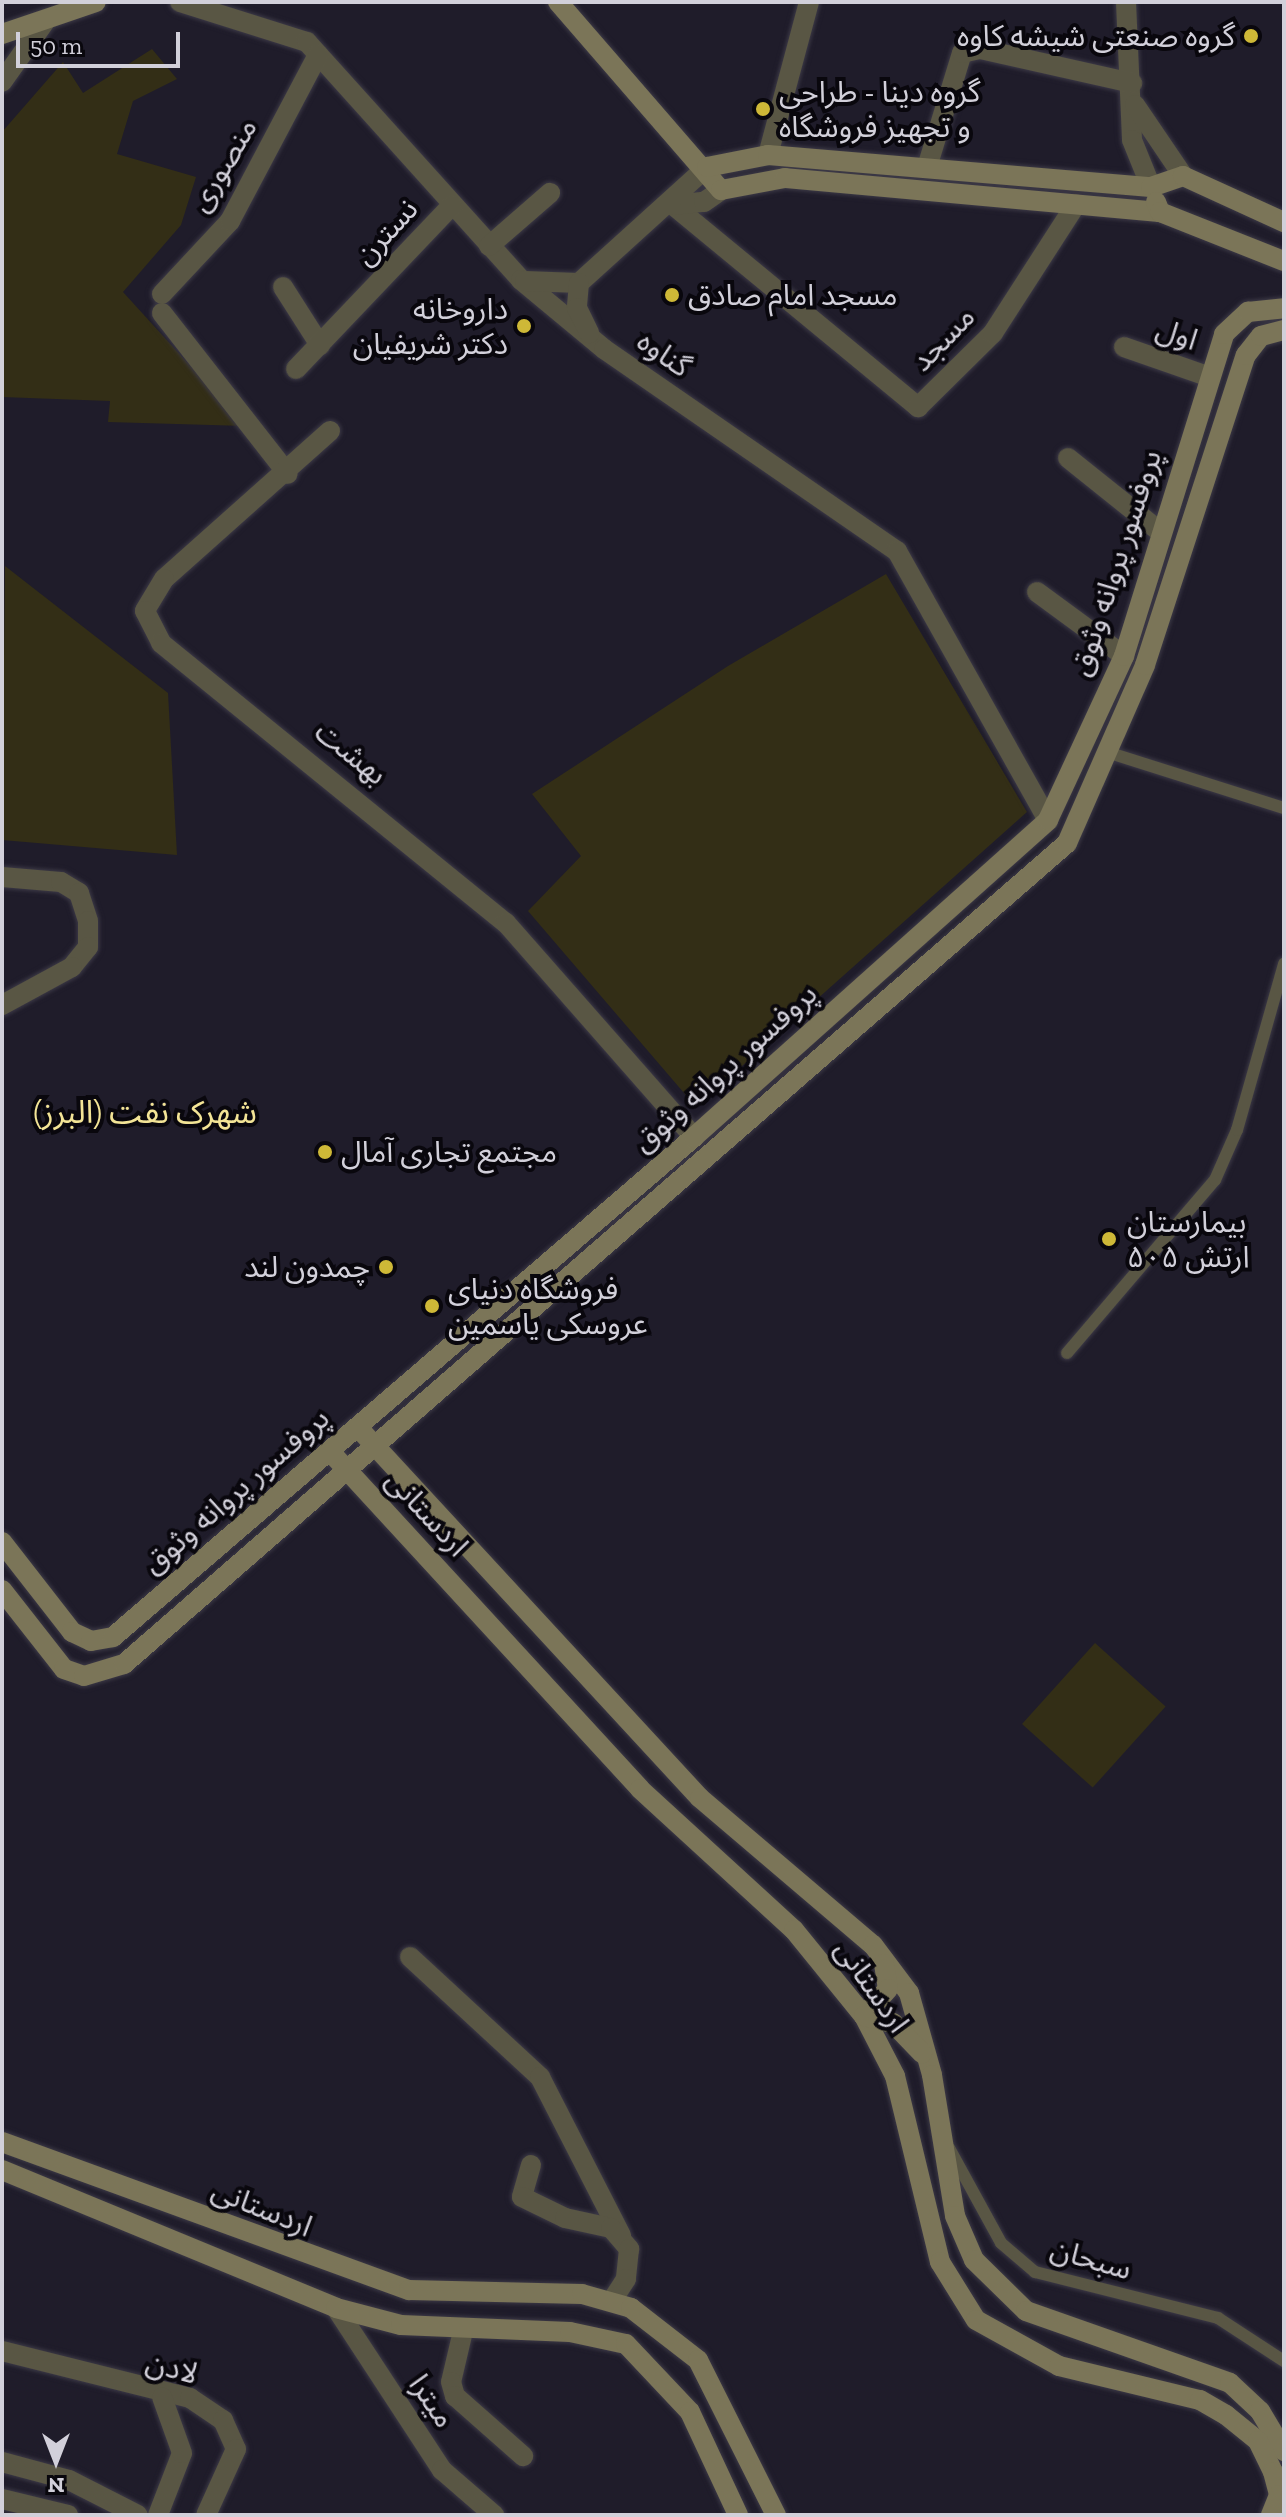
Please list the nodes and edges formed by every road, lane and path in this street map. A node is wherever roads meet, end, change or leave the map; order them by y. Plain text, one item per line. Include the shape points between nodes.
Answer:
1 (96, 2) edge
2 (180, 2) edge
3 (558, 2) edge
4 (809, 2) edge
5 (1126, 2) edge
6 (224, 9) edge
7 (46, 20) junction
8 (5, 31) edge
9 (318, 55) junction
10 (2, 82) edge
11 (1132, 83) junction
12 (1135, 105) junction
13 (768, 155) junction
14 (928, 164) junction
15 (707, 167) junction
16 (1183, 176) junction
17 (765, 180) junction
18 (1151, 187) junction
19 (923, 188) junction
20 (721, 190) junction
21 (550, 193) dead end
22 (1076, 204) junction
23 (452, 205) junction
24 (673, 205) junction
25 (1160, 212) junction
26 (1284, 222) edge
27 (489, 246) junction
28 (1284, 261) edge
29 (521, 280) junction
30 (579, 283) junction
31 (283, 287) dead end
32 (1284, 308) edge
33 (1284, 330) edge
34 (591, 338) junction
35 (320, 345) junction
36 (1124, 347) dead end
37 (296, 369) dead end
38 (1210, 377) junction
39 (330, 431) dead end
40 (1068, 458) dead end
41 (288, 474) junction
42 (1158, 530) junction
43 (1185, 540) junction
44 (1037, 592) dead end
45 (1124, 656) junction
46 (1145, 665) junction
47 (1083, 743) junction
48 (1107, 752) junction
49 (1284, 808) edge
50 (1048, 820) junction
51 (1067, 843) junction
52 (2, 877) edge
53 (1284, 964) edge
54 (2, 1005) edge
55 (694, 1137) junction
56 (708, 1155) junction
57 (1067, 1353) dead end
58 (357, 1426) junction
59 (372, 1443) junction
60 (329, 1451) junction
61 (344, 1467) junction
62 (2, 1542) edge
63 (2, 1590) edge
64 (873, 1945) junction
65 (410, 1957) dead end
66 (864, 2016) junction
67 (932, 2075) junction
68 (941, 2134) junction
69 (2, 2142) edge
70 (531, 2165) dead end
71 (2, 2170) edge
72 (621, 2235) junction
73 (611, 2302) junction
74 (336, 2308) junction
75 (463, 2331) junction
76 (2, 2351) edge
77 (1284, 2361) edge
78 (162, 2397) junction
79 (1284, 2451) edge
80 (523, 2456) dead end
81 (2, 2462) edge
82 (2, 2499) edge
83 (68, 2515) edge
84 (138, 2515) edge
85 (158, 2515) edge
86 (206, 2515) edge
87 (494, 2515) edge
88 (738, 2515) edge
89 (776, 2515) edge
90 (1271, 2515) edge

1 - 7 main road
2 - 6 street, گناوه
3 - 15 main road
4 - 13 street
5 - 11 street
6 - 9 street, گناوه via 307,42
7 - 8 main road
7 - 10 street
9 - 23 street, گناوه
9 - 41 street, منصوری via 230,221 162,304
11 - 12 street
11 - 14 street via 980,49 962,53
12 - 16 street
12 - 18 street via 1132,140
13 - 14 main road
13 - 15 main road
13 - 17 main road
14 - 18 main road
14 - 19 main road
15 - 20 main road
15 - 24 street via 682,184
16 - 18 main road
16 - 26 main road
17 - 19 main road
17 - 20 main road
18 - 25 main road
19 - 22 main road
20 - 24 street via 704,202
21 - 27 street
22 - 24 street, مسجد via 993,333 918,407
22 - 25 main road
23 - 27 street, گناوه
23 - 35 street, نسترن
24 - 30 street
25 - 28 main road
27 - 29 street, گناوه
29 - 30 street
29 - 34 street, گناوه
30 - 34 street via 577,308
31 - 35 street
32 - 38 main road, پروفسور پروانه وثوق via 1234,321
33 - 43 main road, پروفسور پروانه وثوق via 1261,336 1246,355
34 - 50 street, گناوه via 897,551
35 - 37 street, نسترن
36 - 38 street, اول
38 - 42 main road, پروفسور پروانه وثوق
39 - 41 street, بهشت
40 - 42 street
41 - 55 street, بهشت via 164,579 145,611 161,643 506,923
42 - 43 main road
42 - 45 main road, پروفسور پروانه وثوق
43 - 46 main road, پروفسور پروانه وثوق
44 - 45 street
45 - 46 main road
45 - 47 main road, پروفسور پروانه وثوق
46 - 48 main road, پروفسور پروانه وثوق
47 - 48 main road
47 - 50 main road, پروفسور پروانه وثوق
48 - 49 lane
48 - 51 main road, پروفسور پروانه وثوق
50 - 51 main road
50 - 55 main road, پروفسور پروانه وثوق
51 - 56 main road, پروفسور پروانه وثوق
52 - 54 street via 61,882 79,893 88,921 88,947 72,967
53 - 57 lane via 1237,1130 1215,1180
55 - 56 main road
55 - 58 main road, پروفسور پروانه وثوق
56 - 59 main road, پروفسور پروانه وثوق
58 - 59 main road, اردستانی
58 - 60 main road, پروفسور پروانه وثوق
59 - 61 main road, پروفسور پروانه وثوق
59 - 64 main road, اردستانی via 700,1798
60 - 61 main road, اردستانی
60 - 62 main road, پروفسور پروانه وثوق via 113,1637 91,1641 72,1632
61 - 63 main road, پروفسور پروانه وثوق via 105,1675 64,1669
61 - 66 main road, اردستانی via 640,1789 794,1930
64 - 66 main road via 888,1971 888,1989
64 - 67 main road, اردستانی via 909,1993
65 - 72 street via 540,2077
66 - 67 main road via 893,2023 917,2043
66 - 90 main road, اردستانی via 895,2076 953,2292 976,2320 1059,2366 1200,2400 1226,2415 1258,2441 1273,2472 1279,2495
67 - 68 main road, اردستانی
68 - 77 lane, سبحان via 1001,2243 1035,2272 1218,2318
68 - 79 main road, اردستانی via 955,2216 974,2260 1000,2288 1026,2311 1081,2334 1230,2383 1260,2411
69 - 73 main road, اردستانی via 409,2290 582,2294
70 - 72 street via 522,2197 535,2207
71 - 74 main road, اردستانی
72 - 73 street via 629,2265
73 - 89 main road, اردستانی via 631,2308 698,2360
74 - 75 main road, اردستانی
74 - 87 street, میترا via 442,2470
75 - 80 street via 451,2382 455,2396
75 - 88 main road, اردستانی via 570,2332 626,2344 690,2412
76 - 78 street, لادن
78 - 85 street via 182,2453
78 - 86 street, لادن via 190,2398 223,2420 236,2449
81 - 84 street via 69,2480
82 - 83 street

